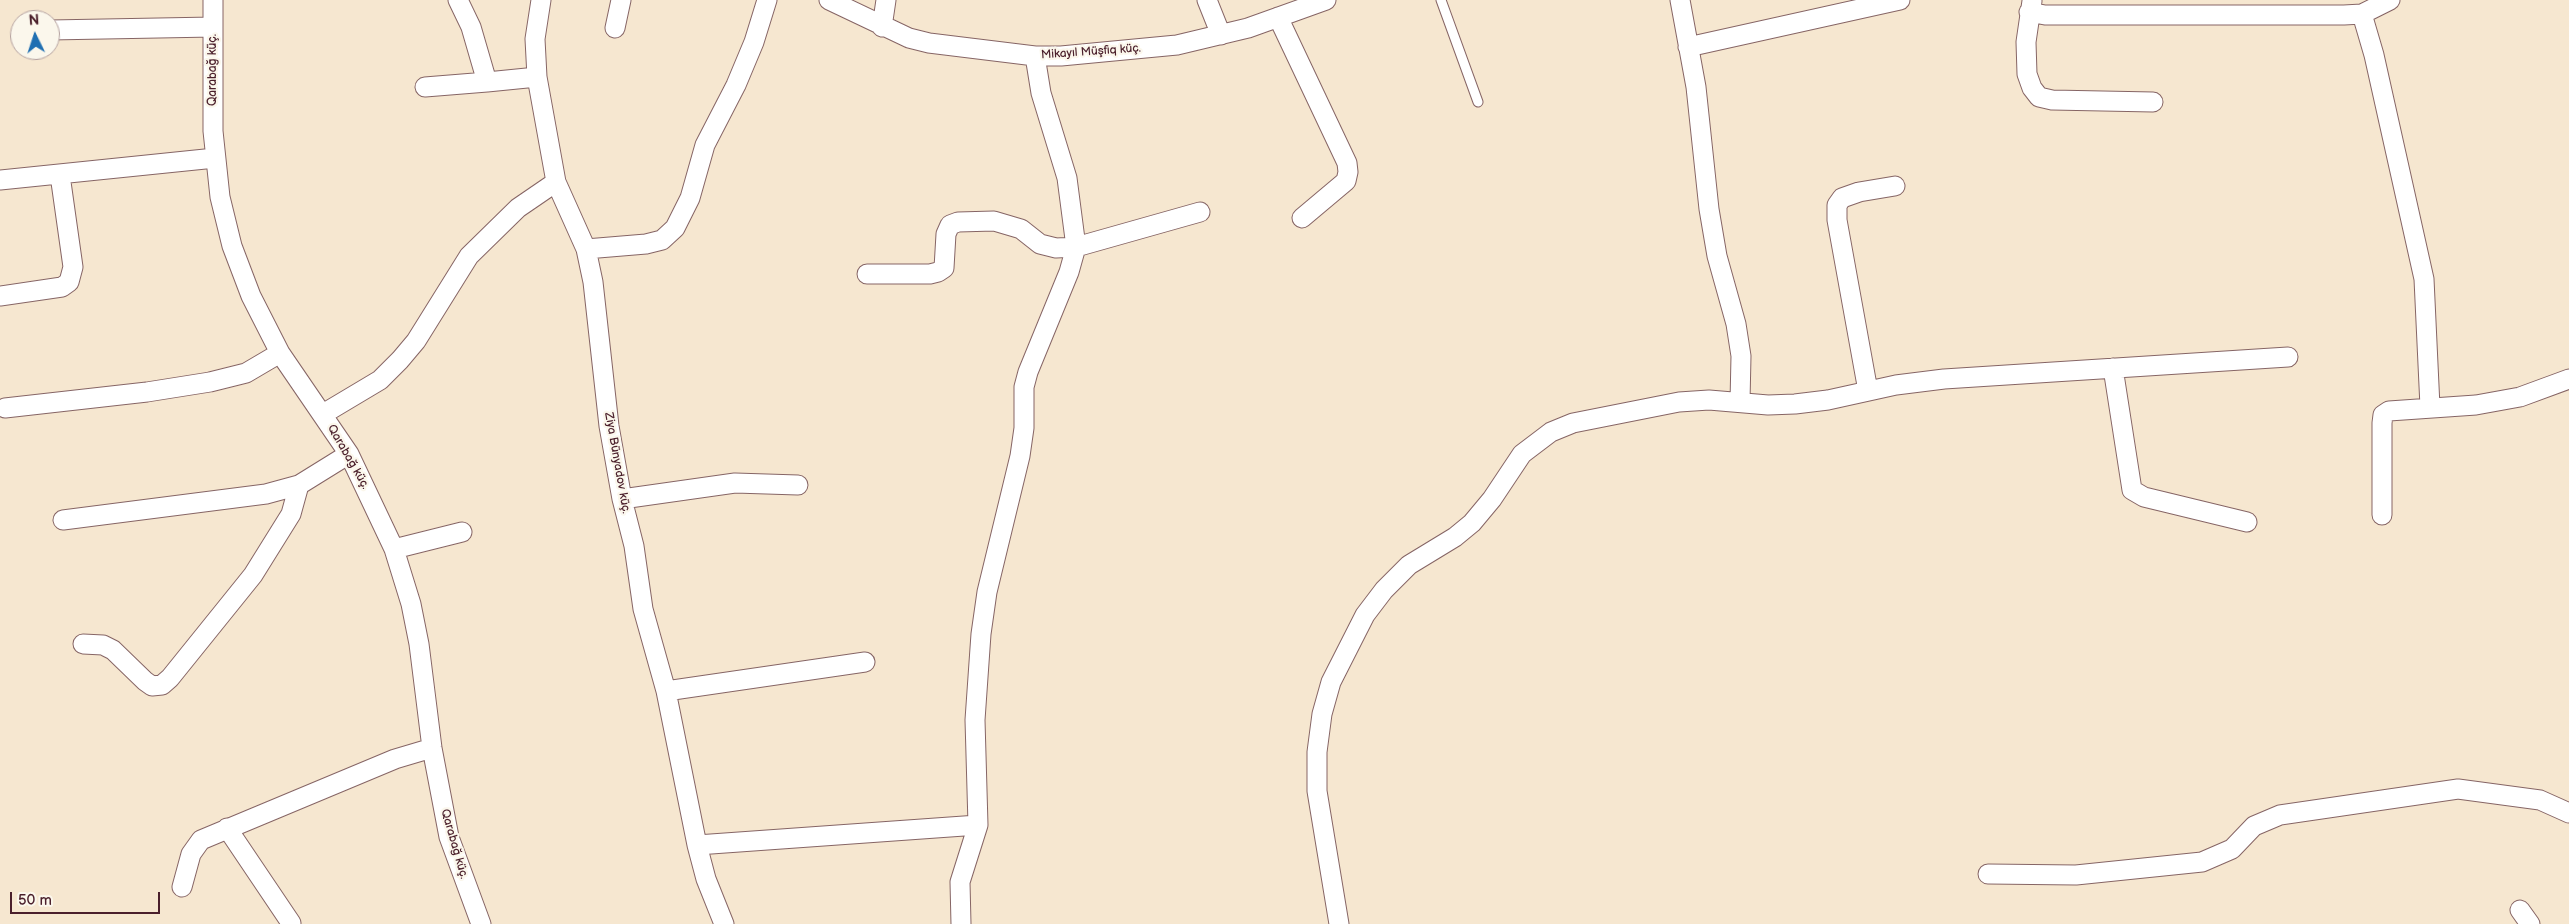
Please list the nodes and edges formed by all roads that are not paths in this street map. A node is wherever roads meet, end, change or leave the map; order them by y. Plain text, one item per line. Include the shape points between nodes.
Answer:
1 (213, 0) edge
2 (458, 0) edge
3 (541, 0) edge
4 (621, 0) edge
5 (767, 0) edge
6 (829, 0) edge
7 (886, 0) edge
8 (1208, 0) edge
9 (1326, 0) edge
10 (1440, 0) edge
11 (1680, 0) edge
12 (1900, 0) edge
13 (2390, 0) edge
14 (2031, 6) edge
15 (2362, 14) junction
16 (1278, 17) junction
17 (213, 26) junction
18 (882, 27) junction
19 (615, 28) dead end
20 (60, 30) edge
21 (1221, 35) junction
22 (1688, 47) junction
23 (1035, 56) junction
24 (537, 77) junction
25 (487, 82) junction
26 (425, 88) dead end
27 (1478, 102) dead end
28 (2153, 102) dead end
29 (215, 158) junction
30 (60, 175) junction
31 (0, 180) edge
32 (556, 182) junction
33 (1895, 186) dead end
34 (1200, 212) dead end
35 (1302, 218) dead end
36 (1076, 247) junction
37 (586, 249) junction
38 (867, 274) dead end
39 (0, 296) edge
40 (280, 353) junction
41 (2288, 357) dead end
42 (2113, 368) junction
43 (2569, 378) edge
44 (1868, 391) junction
45 (1740, 402) junction
46 (2430, 407) junction
47 (5, 408) dead end
48 (323, 414) junction
49 (349, 454) junction
50 (298, 485) junction
51 (798, 485) dead end
52 (622, 499) junction
53 (2382, 515) dead end
54 (63, 520) dead end
55 (2247, 522) dead end
56 (462, 532) dead end
57 (394, 549) junction
58 (82, 644) dead end
59 (866, 662) dead end
60 (666, 691) junction
61 (432, 748) junction
62 (2569, 813) edge
63 (978, 825) junction
64 (227, 828) junction
65 (697, 845) junction
66 (1988, 874) dead end
67 (182, 887) dead end
68 (291, 924) edge
69 (481, 924) edge
70 (724, 924) edge
71 (961, 924) edge
72 (1339, 924) edge

1 - 17 street, Qarabağ küç.
2 - 25 street via 471,28
3 - 24 street, Ziya Bünyadov küç. via 535,39
4 - 19 street
5 - 37 street via 754,42 736,86 705,145 690,198 675,228 662,240 646,244
6 - 18 street, Mikayıl Müşfiq küç.
7 - 18 street
8 - 21 street
9 - 16 street, Mikayıl Müşfiq küç.
10 - 27 lane
11 - 22 street
12 - 22 street
13 - 15 street
14 - 15 street via 2059,15
14 - 28 street via 2026,42 2027,74 2039,97
15 - 46 street via 2424,279
16 - 21 street, Mikayıl Müşfiq küç.
16 - 35 street via 1347,163 1346,181
17 - 20 street
17 - 29 street, Qarabağ küç.
18 - 23 street, Mikayıl Müşfiq küç. via 929,43
21 - 23 street, Mikayıl Müşfiq küç. via 1149,48
22 - 45 street via 1717,256 1736,324 1741,356
23 - 36 street via 1041,94 1067,178
24 - 25 street
24 - 32 street, Ziya Bünyadov küç.
25 - 26 street
29 - 30 street
29 - 40 street, Qarabağ küç. via 232,246 251,296
30 - 31 street
30 - 39 street via 73,267 69,282 62,287
32 - 37 street, Ziya Bünyadov küç.
32 - 48 street via 518,208 469,256 416,341 380,380
33 - 44 street via 1859,192 1842,198 1837,204 1837,220
34 - 36 street
36 - 38 street via 1056,248 1040,244 1021,229 994,221 958,222 950,226 946,234 944,268 938,272
36 - 63 street via 1024,387 1020,456 987,592 975,720
37 - 52 street, Ziya Bünyadov küç.
40 - 47 street via 246,372 210,382
40 - 48 street, Qarabağ küç.
41 - 42 street
42 - 44 street via 1944,379
42 - 55 street via 2132,490 2144,497
43 - 46 street via 2520,396 2476,405
44 - 45 street via 1794,404
45 - 72 street via 1678,402 1573,423 1550,432 1522,454 1472,523 1455,538 1410,565 1365,614 1331,682 1322,714 1317,752 1317,791
46 - 53 street via 2398,409 2383,416
48 - 49 street, Qarabağ küç.
49 - 50 street
49 - 57 street, Qarabağ küç.
50 - 54 street via 266,494
50 - 58 street via 291,514 263,560 162,685 152,686 145,681 114,650 103,645
51 - 52 street via 735,483
52 - 60 street, Ziya Bünyadov küç. via 634,546 643,609
56 - 57 street
57 - 61 street, Qarabağ küç. via 419,644
59 - 60 street
60 - 65 street, Ziya Bünyadov küç.
61 - 64 street via 395,759
61 - 69 street, Qarabağ küç. via 450,837
62 - 66 street via 2540,800 2458,789 2280,815 2254,826 2232,849 2202,862 2076,875
63 - 65 street
63 - 71 street via 960,882
64 - 67 street via 201,840 190,854
64 - 68 street
65 - 70 street, Ziya Bünyadov küç.

